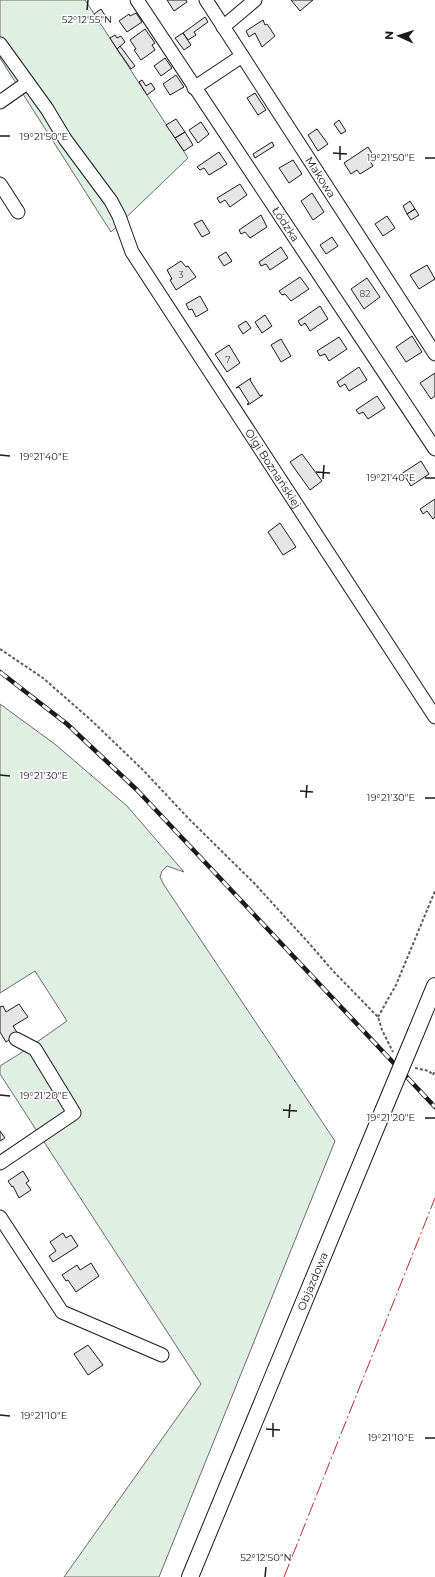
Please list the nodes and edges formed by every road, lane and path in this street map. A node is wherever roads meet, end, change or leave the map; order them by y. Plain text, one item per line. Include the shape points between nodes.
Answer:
1 (138, 0) edge
2 (206, 0) edge
3 (255, 0) edge
4 (223, 27) junction
5 (0, 44) edge
6 (242, 56) junction
7 (28, 83) junction
8 (194, 88) junction
9 (0, 102) edge
10 (0, 184) edge
11 (18, 212) dead end
12 (435, 354) edge
13 (435, 449) edge
14 (0, 649) edge
15 (435, 717) edge
16 (435, 891) edge
17 (435, 986) edge
18 (16, 1039) dead end
19 (0, 1162) edge
20 (0, 1217) edge
21 (162, 1355) dead end
22 (190, 1577) edge

1 - 8 street, Łódzka
2 - 4 street, Makowa
3 - 4 street
4 - 6 street, Makowa
5 - 7 street, Olgi Boznańskiej
6 - 8 street
6 - 12 street, Makowa
7 - 9 street
7 - 15 street, Olgi Boznańskiej via 111,201 132,252
8 - 13 street, Łódzka
10 - 11 street
14 - 16 path via 43,678 143,770 254,883 378,1017 396,985
17 - 22 main road, Objazdowa, bridge
18 - 19 street via 35,1049 74,1113
20 - 21 street via 62,1312

